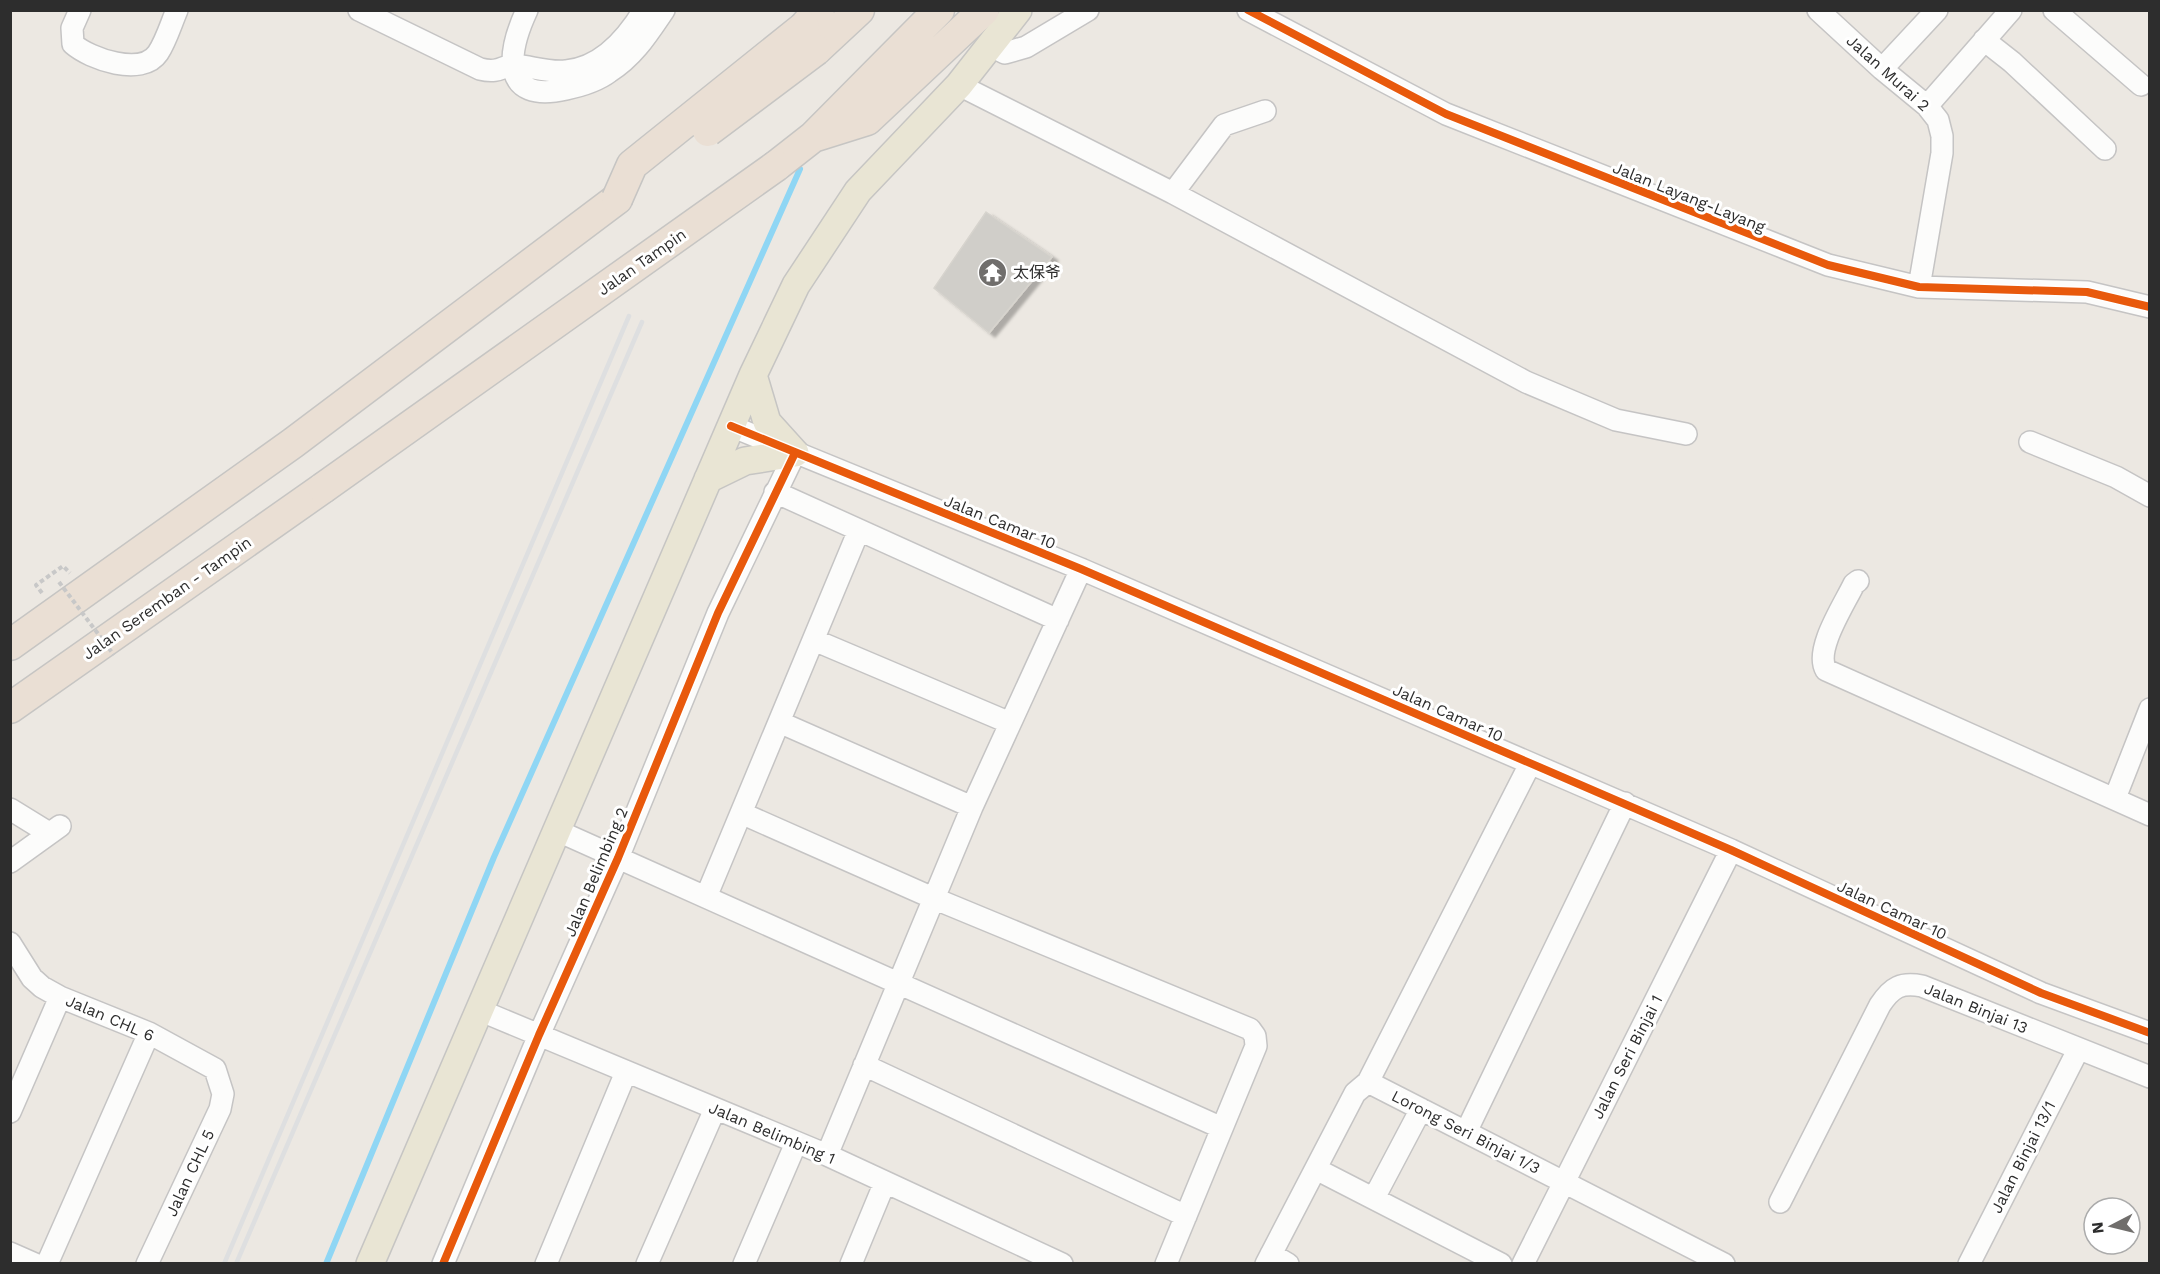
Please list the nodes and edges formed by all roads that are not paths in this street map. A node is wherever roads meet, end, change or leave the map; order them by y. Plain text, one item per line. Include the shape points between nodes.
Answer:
1 (80, 10) edge
2 (177, 10) edge
3 (359, 10) edge
4 (526, 10) edge
5 (644, 10) edge
6 (664, 10) edge
7 (859, 10) edge
8 (939, 10) edge
9 (984, 10) edge
10 (1018, 10) edge
11 (1088, 10) edge
12 (1248, 10) edge
13 (1937, 10) edge
14 (2011, 10) edge
15 (2054, 10) edge
16 (1831, 15) edge
17 (1272, 16) edge
18 (813, 29) edge
19 (1984, 40) junction
20 (991, 46) junction
21 (513, 65) junction
22 (1882, 69) junction
23 (958, 85) junction
24 (2141, 85) dead end
25 (1927, 106) junction
26 (1265, 111) dead end
27 (813, 137) junction
28 (2105, 148) dead end
29 (1173, 193) junction
30 (1919, 287) junction
31 (2150, 307) edge
32 (753, 375) junction
33 (731, 426) junction
34 (1686, 434) dead end
35 (2030, 442) dead end
36 (795, 453) junction
37 (708, 479) junction
38 (323, 488) joint
39 (775, 492) junction
40 (2150, 496) edge
41 (859, 530) junction
42 (1081, 569) junction
43 (1858, 581) dead end
44 (1058, 620) junction
45 (814, 640) junction
46 (10, 645) edge
47 (10, 708) edge
48 (2150, 709) edge
49 (779, 722) junction
50 (1010, 723) junction
51 (1530, 764) junction
52 (2115, 798) junction
53 (1625, 803) junction
54 (972, 807) junction
55 (10, 809) edge
56 (741, 813) junction
57 (2150, 815) edge
58 (558, 831) junction
59 (1731, 850) junction
60 (618, 858) junction
61 (10, 862) edge
62 (706, 897) junction
63 (933, 898) junction
64 (10, 943) edge
65 (17, 969) edge
66 (897, 982) junction
67 (60, 997) junction
68 (479, 1010) junction
69 (149, 1033) junction
70 (2150, 1033) edge
71 (539, 1035) junction
72 (2078, 1050) junction
73 (864, 1065) junction
74 (626, 1072) junction
75 (2150, 1077) edge
76 (221, 1080) joint
77 (1368, 1082) junction
78 (715, 1109) junction
79 (1421, 1109) junction
80 (10, 1112) edge
81 (1222, 1128) junction
82 (1466, 1132) junction
83 (796, 1143) junction
84 (827, 1155) junction
85 (1316, 1169) junction
86 (885, 1182) junction
87 (1564, 1182) junction
88 (1374, 1198) junction
89 (1780, 1202) dead end
90 (1186, 1216) junction
91 (10, 1253) edge
92 (1275, 1260) edge
93 (34, 1263) edge
94 (47, 1263) edge
95 (147, 1263) edge
96 (369, 1263) edge
97 (443, 1263) edge
98 (546, 1263) edge
99 (647, 1263) edge
100 (744, 1263) edge
101 (851, 1263) edge
102 (1062, 1263) edge
103 (1166, 1263) edge
104 (1501, 1263) edge
105 (1523, 1263) edge
106 (1724, 1263) edge
107 (1969, 1263) edge

1 - 2 street via 72,28 77,47 119,64 138,65 157,54
3 - 21 street via 480,69 500,71
4 - 21 street via 514,36
5 - 21 street via 613,51 581,68 556,71
6 - 21 street via 634,54 607,74 586,83 537,92 519,82
7 - 18 highway
8 - 27 highway, Jalan Tampin
9 - 27 highway via 867,120
10 - 20 main road
11 - 20 street via 1026,47 1005,53
12 - 17 street, Jalan Layang-Layang
13 - 22 street
14 - 19 street
15 - 24 street
16 - 22 street, Jalan Murai 2
17 - 30 street, Jalan Layang-Layang via 1446,114 1828,265
18 - 46 highway, bridge via 632,165 617,199 293,443
19 - 25 street
19 - 28 street
20 - 23 main road
22 - 25 street, Jalan Murai 2
23 - 29 street
23 - 32 main road via 858,190 796,285
25 - 30 street, Jalan Murai 2 via 1938,120 1942,153
26 - 29 street via 1224,125
27 - 38 highway, Jalan Tampin, bridge
29 - 34 street via 1526,382 1616,420
30 - 31 street, Jalan Layang-Layang via 2087,291
32 - 33 main road
32 - 36 main road via 767,422
33 - 36 street, Jalan Camar 10
33 - 37 main road
35 - 40 street via 2116,477
36 - 37 main road via 745,461
36 - 39 street, Jalan Belimbing 2
36 - 42 street, Jalan Camar 10
37 - 58 main road
38 - 47 highway, Jalan Seremban - Tampin
39 - 41 street
39 - 60 street, Jalan Belimbing 2 via 718,613
41 - 44 street
41 - 45 street
42 - 44 street
42 - 51 street, Jalan Camar 10
43 - 52 street via 1823,647 1822,664 1826,670
44 - 50 street
45 - 49 street
45 - 50 street
48 - 52 street
49 - 54 street
49 - 56 street
50 - 54 street
51 - 53 street, Jalan Camar 10
51 - 77 street
52 - 57 street
53 - 59 street, Jalan Camar 10
53 - 82 street
54 - 63 street
55 - 61 street via 55,830
56 - 62 street
56 - 63 street
58 - 60 street
58 - 68 main road
59 - 70 street, Jalan Camar 10 via 2042,993
59 - 87 street, Jalan Seri Binjai 1
60 - 62 street
60 - 71 street, Jalan Belimbing 2
62 - 66 street
63 - 66 street
63 - 81 street via 1250,1029 1256,1036 1256,1046
64 - 65 street, Jalan CHL 6
65 - 67 street, Jalan CHL 6
66 - 73 street
66 - 81 street
67 - 69 street, Jalan CHL 6
67 - 80 street
68 - 71 street, Jalan Belimbing 1
68 - 96 main road
69 - 76 street, Jalan CHL 6 via 204,1061
69 - 94 street
71 - 74 street, Jalan Belimbing 1
71 - 97 street, Jalan Belimbing 2
72 - 75 street, Jalan Binjai 13
72 - 89 street, Jalan Binjai 13 via 1922,986 1900,984 1880,1005
72 - 107 street, Jalan Binjai 13/1
73 - 84 street
73 - 90 street
74 - 78 street, Jalan Belimbing 1
74 - 98 street
76 - 95 street, Jalan CHL 5 via 220,1109
77 - 79 street, Lorong Seri Binjai 1/3
77 - 85 street via 1355,1093
78 - 83 street, Jalan Belimbing 1
78 - 99 street
79 - 82 street, Lorong Seri Binjai 1/3
79 - 88 street
81 - 90 street
82 - 87 street, Lorong Seri Binjai 1/3
83 - 84 street, Jalan Belimbing 1
83 - 100 street
84 - 86 street, Jalan Belimbing 1
85 - 88 street
85 - 92 street
86 - 101 street
86 - 102 street, Jalan Belimbing 1
87 - 105 street, Jalan Seri Binjai 1
87 - 106 street, Lorong Seri Binjai 1/3
88 - 104 street
90 - 103 street
91 - 93 street

